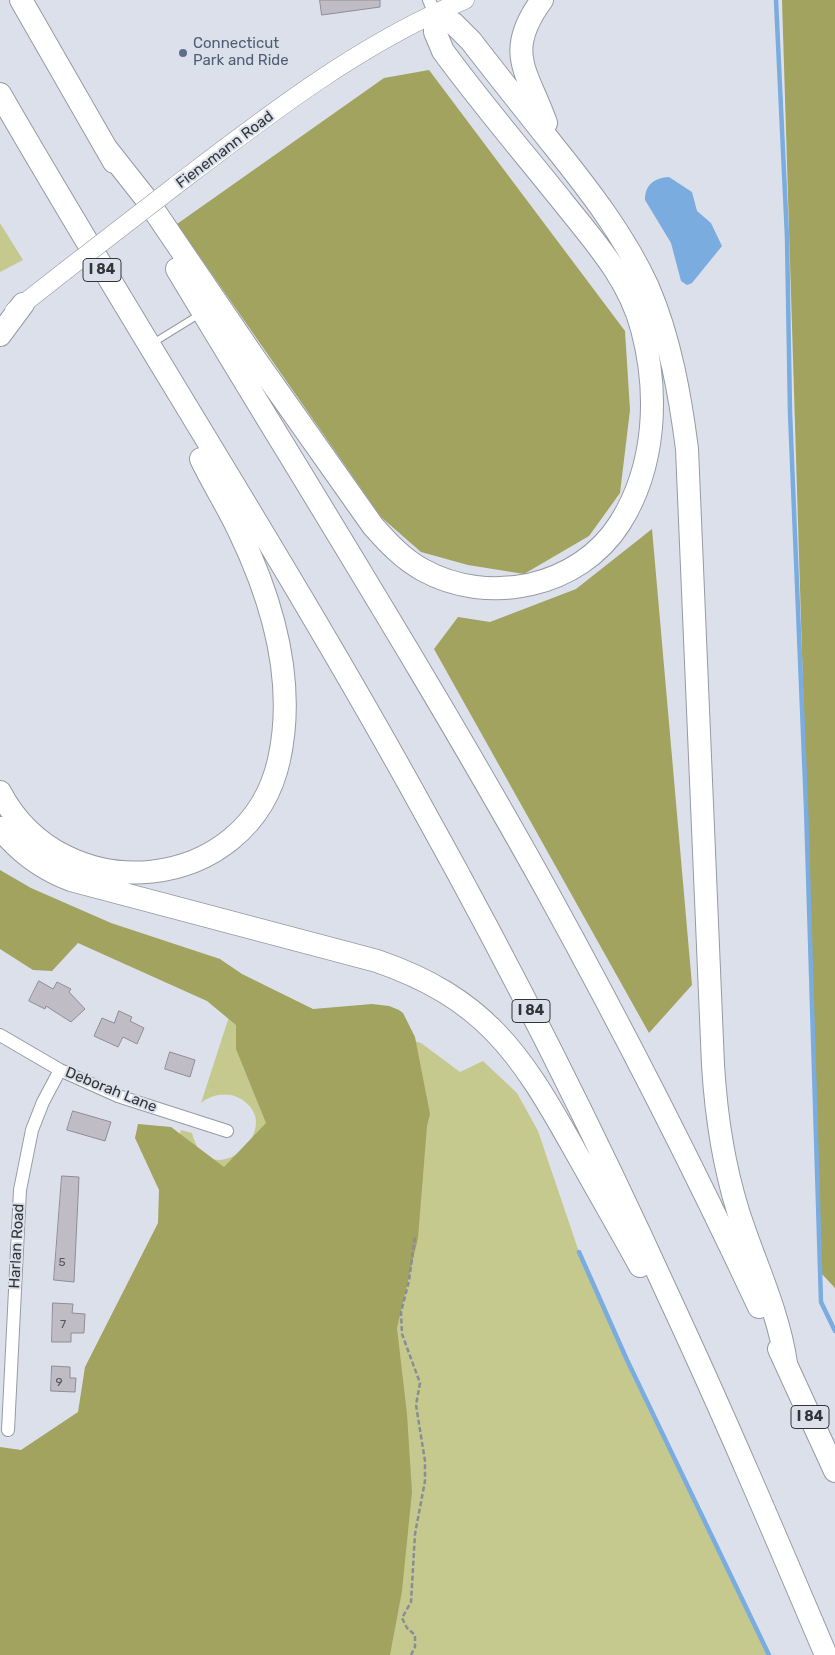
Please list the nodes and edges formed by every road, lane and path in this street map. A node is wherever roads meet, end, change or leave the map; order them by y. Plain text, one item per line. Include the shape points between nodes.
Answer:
1 (21, 0) edge
2 (465, 0) edge
3 (542, 0) edge
4 (432, 7) edge
5 (0, 94) edge
6 (552, 143) junction
7 (106, 148) junction
8 (23, 304) junction
9 (203, 312) junction
10 (0, 322) edge
11 (0, 335) edge
12 (148, 346) junction
13 (180, 397) junction
14 (0, 792) edge
15 (0, 828) edge
16 (0, 1035) edge
17 (60, 1070) junction
18 (227, 1131) dead end
19 (415, 1236) dead end
20 (690, 1342) junction
21 (786, 1363) junction
22 (8, 1430) dead end
23 (835, 1471) edge
24 (411, 1655) edge
25 (826, 1655) edge

1 - 7 highway, I 84
2 - 4 main road, Fienemann Road
3 - 6 highway via 525,31 522,64
4 - 6 highway via 458,27
4 - 7 highway via 435,32 443,51 604,254 628,292 642,331 650,373 652,420 637,486 625,515 610,536 588,557 555,577 516,588 461,585 421,569 392,547 253,356 147,200
4 - 8 main road, Fienemann Road, bridge via 306,90
5 - 12 highway, I 84
6 - 21 highway via 612,222 640,272 661,324 680,399 690,485 717,1113 733,1195 774,1310
7 - 9 highway, I 84
8 - 10 main road, Fienemann Road
8 - 11 highway
9 - 12 lane
9 - 21 highway, I 84 via 394,627 546,890 652,1090
12 - 13 highway, I 84
13 - 14 highway via 195,446 246,545 274,622 281,668 283,721 278,760 268,791 239,830 210,852 175,868 130,874 88,867 52,849 19,822
13 - 20 highway, I 84 via 343,668 458,872 575,1099
15 - 20 highway via 27,856 71,880 377,961 416,977 466,1006 505,1041 532,1076 645,1275
16 - 17 street, Deborah Lane
17 - 18 street, Deborah Lane via 145,1106
17 - 22 street, Harlan Road via 32,1130 20,1190
19 - 24 path via 401,1312 402,1334 420,1383 416,1405 425,1461 425,1481 415,1534 411,1602 402,1618 415,1635
20 - 25 highway, I 84
21 - 23 highway, I 84

